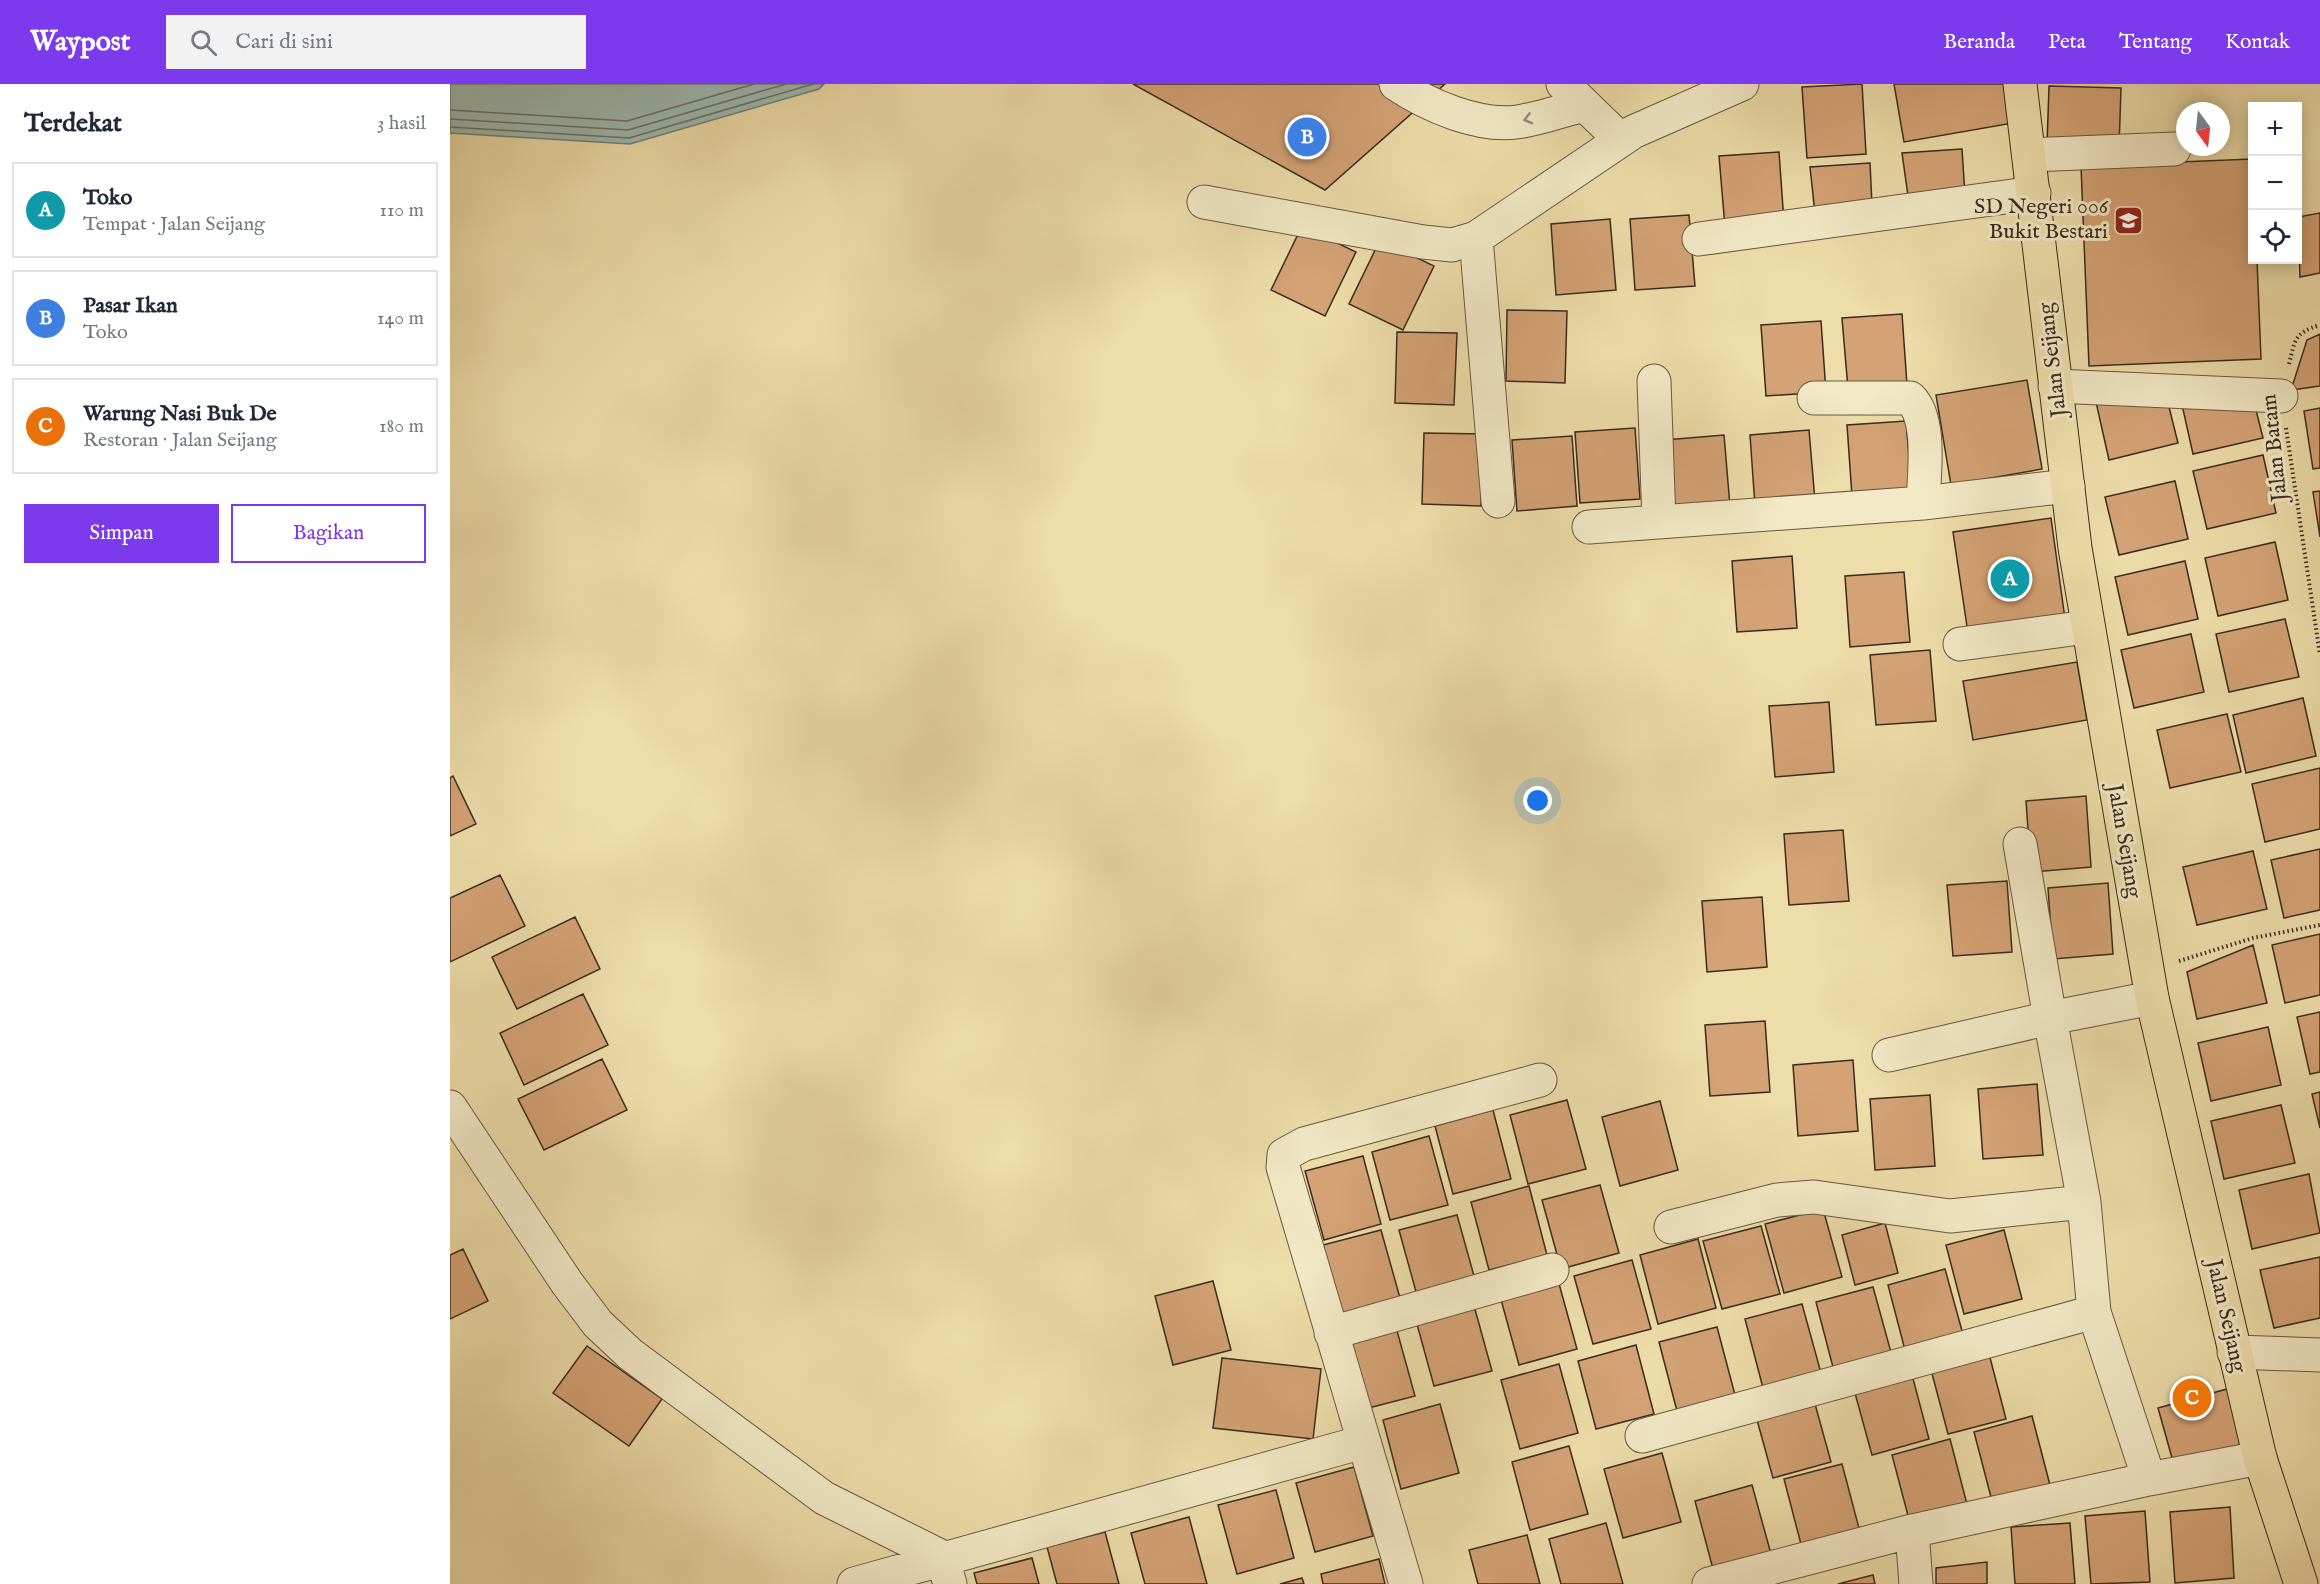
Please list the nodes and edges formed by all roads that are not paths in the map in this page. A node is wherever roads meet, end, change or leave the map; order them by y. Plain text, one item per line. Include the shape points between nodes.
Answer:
1 (1445, 84) edge
2 (1742, 84) edge
3 (2020, 84) edge
4 (1404, 89) edge
5 (1573, 94) edge
6 (1621, 140) junction
7 (2174, 149) dead end
8 (2029, 155) junction
9 (2034, 193) junction
10 (1204, 202) dead end
11 (1476, 238) junction
12 (1699, 239) dead end
13 (1654, 381) dead end
14 (2055, 386) junction
15 (2281, 396) road end
16 (1814, 398) dead end
17 (2068, 486) junction
18 (1498, 501) dead end
19 (1923, 503) junction
20 (1659, 522) junction
21 (1589, 527) dead end
22 (2087, 627) junction
23 (1960, 644) dead end
24 (2020, 844) dead end
25 (2150, 984) junction
26 (2050, 1017) junction
27 (1889, 1055) dead end
28 (1539, 1080) dead end
29 (450, 1107) edge
30 (2084, 1202) junction
31 (1671, 1227) dead end
32 (1552, 1270) dead end
33 (2094, 1312) junction
34 (1331, 1334) junction
35 (2234, 1352) junction
36 (2320, 1355) edge
37 (1642, 1436) dead end
38 (1363, 1442) junction
39 (2260, 1458) junction
40 (2149, 1479) junction
41 (1912, 1531) junction
42 (946, 1571) edge
43 (854, 1584) edge
44 (1406, 1584) edge
45 (1709, 1584) edge
46 (1916, 1584) edge
47 (2301, 1584) edge

1 - 4 street
2 - 6 street
3 - 8 main road, Jalan Seijang
5 -> 4 street via 1518,122 1491,122 1461,114
5 - 6 street
6 - 11 street
7 - 8 street
8 - 9 main road, Jalan Seijang
9 - 12 street
9 - 14 main road, Jalan Seijang
10 - 11 street via 1423,242 1452,245
11 - 18 street
13 - 20 street
14 - 15 street
14 - 17 main road, Jalan Seijang
16 - 19 street via 1910,398 1916,403 1923,420
17 - 19 street
17 - 22 main road, Jalan Seijang
19 - 20 street
20 - 21 street
22 - 23 street
22 - 25 main road, Jalan Seijang
24 - 26 street
25 - 26 street
25 - 35 main road, Jalan Seijang
26 - 27 street
26 - 30 street
28 - 34 street via 1304,1144 1284,1155 1283,1167
29 - 42 street via 567,1283 598,1324 630,1354 824,1498
30 - 31 street via 1950,1216 1814,1197 1777,1200
30 - 33 street
32 - 34 street
33 - 37 street
33 - 40 street
34 - 38 street
35 - 36 street
35 - 39 main road, Jalan Seijang
38 - 42 street
38 - 44 street
39 - 40 street
39 - 47 main road, Jalan Seijang
40 - 41 street
41 - 45 street
41 - 46 street
42 - 43 street

